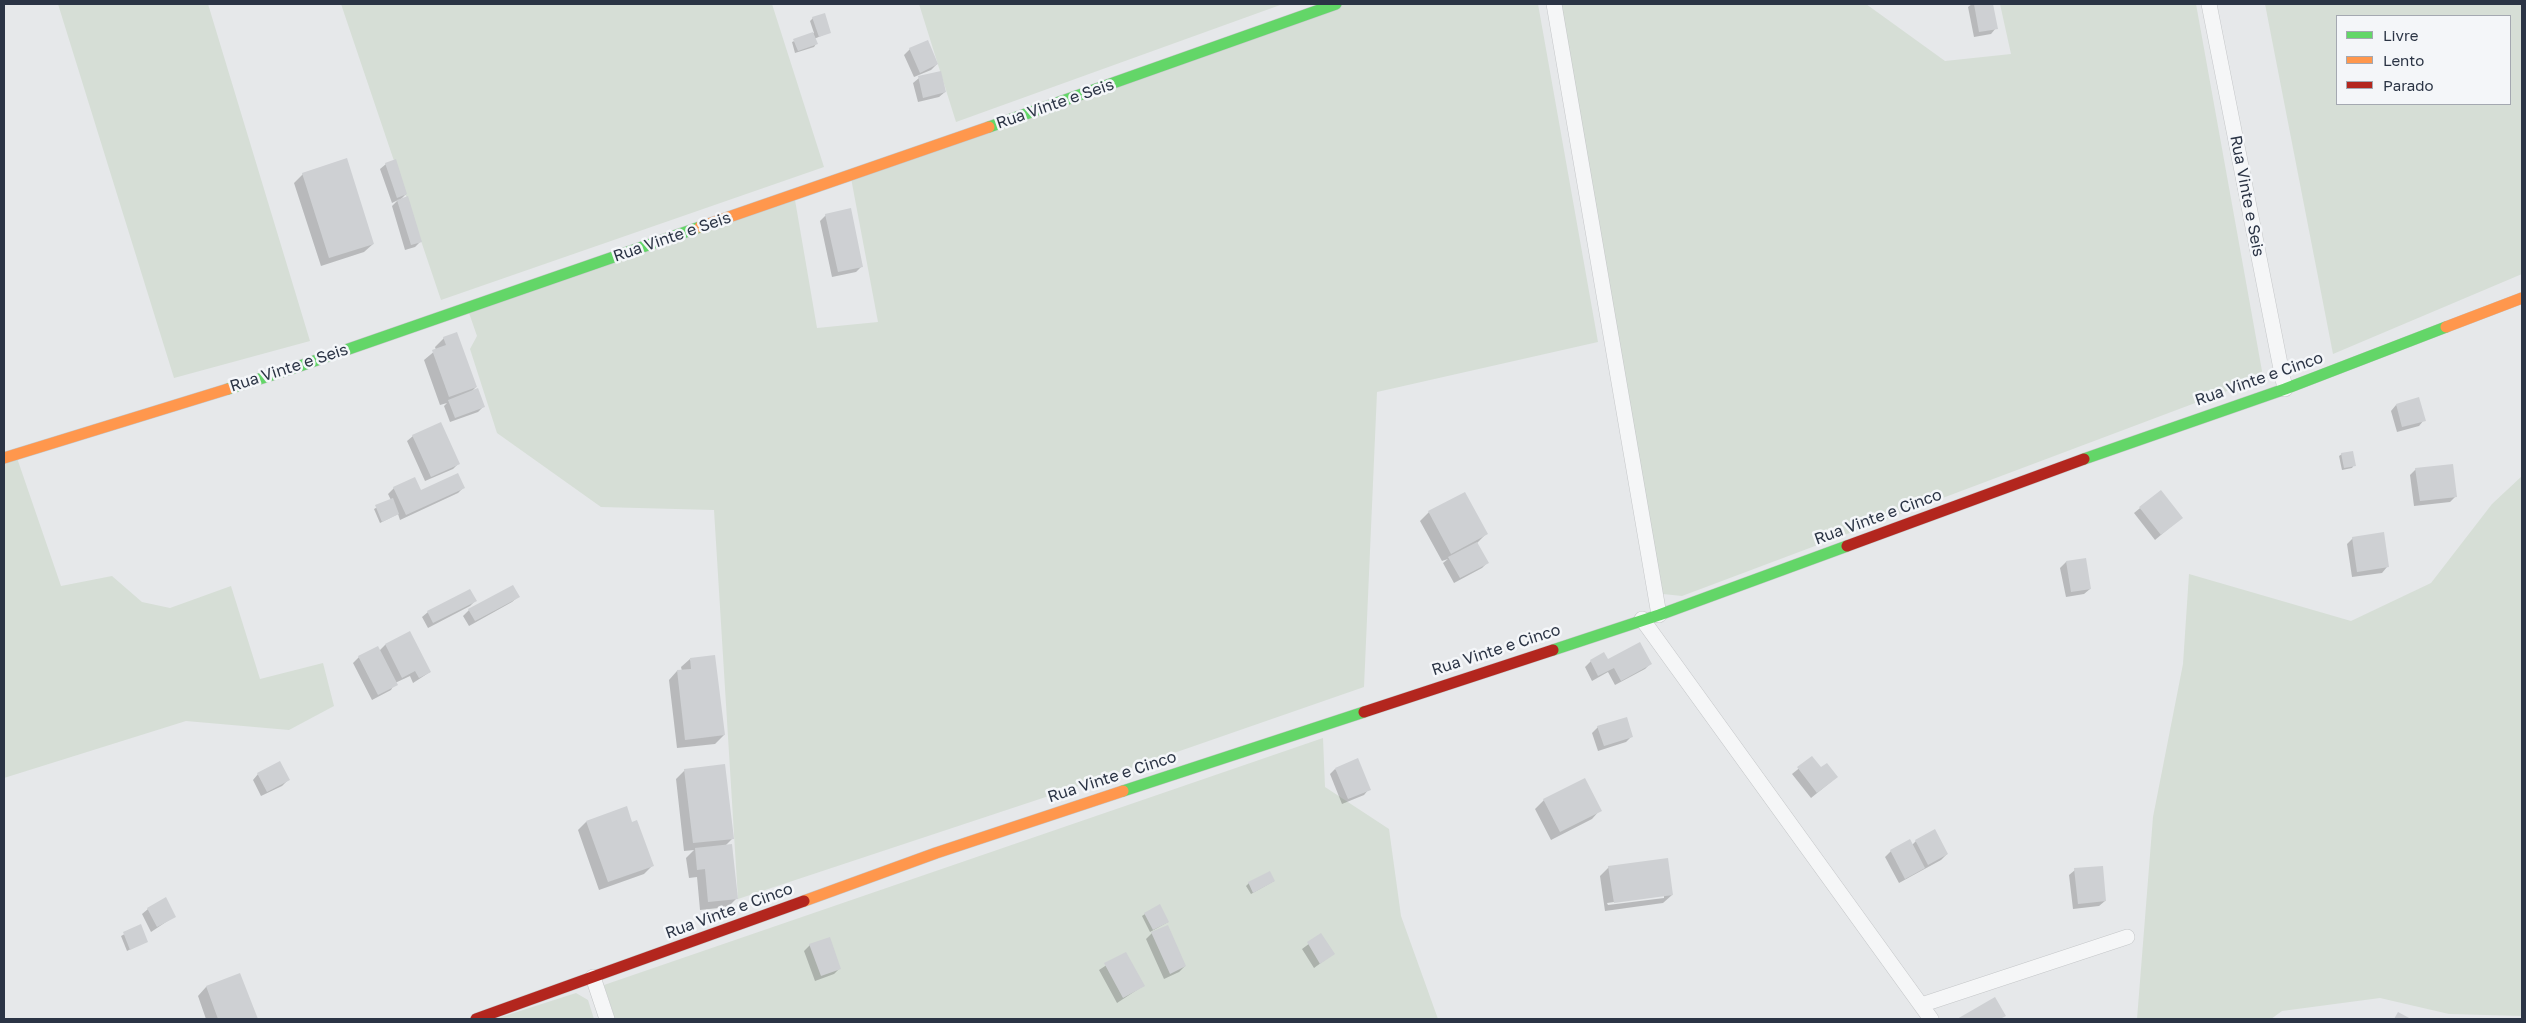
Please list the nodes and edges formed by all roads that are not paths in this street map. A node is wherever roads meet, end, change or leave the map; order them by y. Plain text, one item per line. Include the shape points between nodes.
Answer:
1 (1336, 4) edge
2 (1554, 4) edge
3 (2209, 4) edge
4 (2522, 298) edge
5 (2284, 388) junction
6 (4, 458) edge
7 (1659, 615) junction
8 (1642, 619) junction
9 (2127, 937) dead end
10 (593, 977) junction
11 (1921, 1005) junction
12 (476, 1019) edge
13 (606, 1019) edge
14 (1931, 1019) edge

1 - 6 street, Rua Vinte e Seis via 294,368
2 - 7 street
3 - 5 street, Rua Vinte e Seis
4 - 5 street, Rua Vinte e Cinco
5 - 7 street, Rua Vinte e Cinco
7 - 8 street, Rua Vinte e Cinco
8 - 10 street, Rua Vinte e Cinco via 936,853
8 - 11 street
9 - 11 street
10 - 12 street, Rua Vinte e Cinco
10 - 13 street
11 - 14 street

